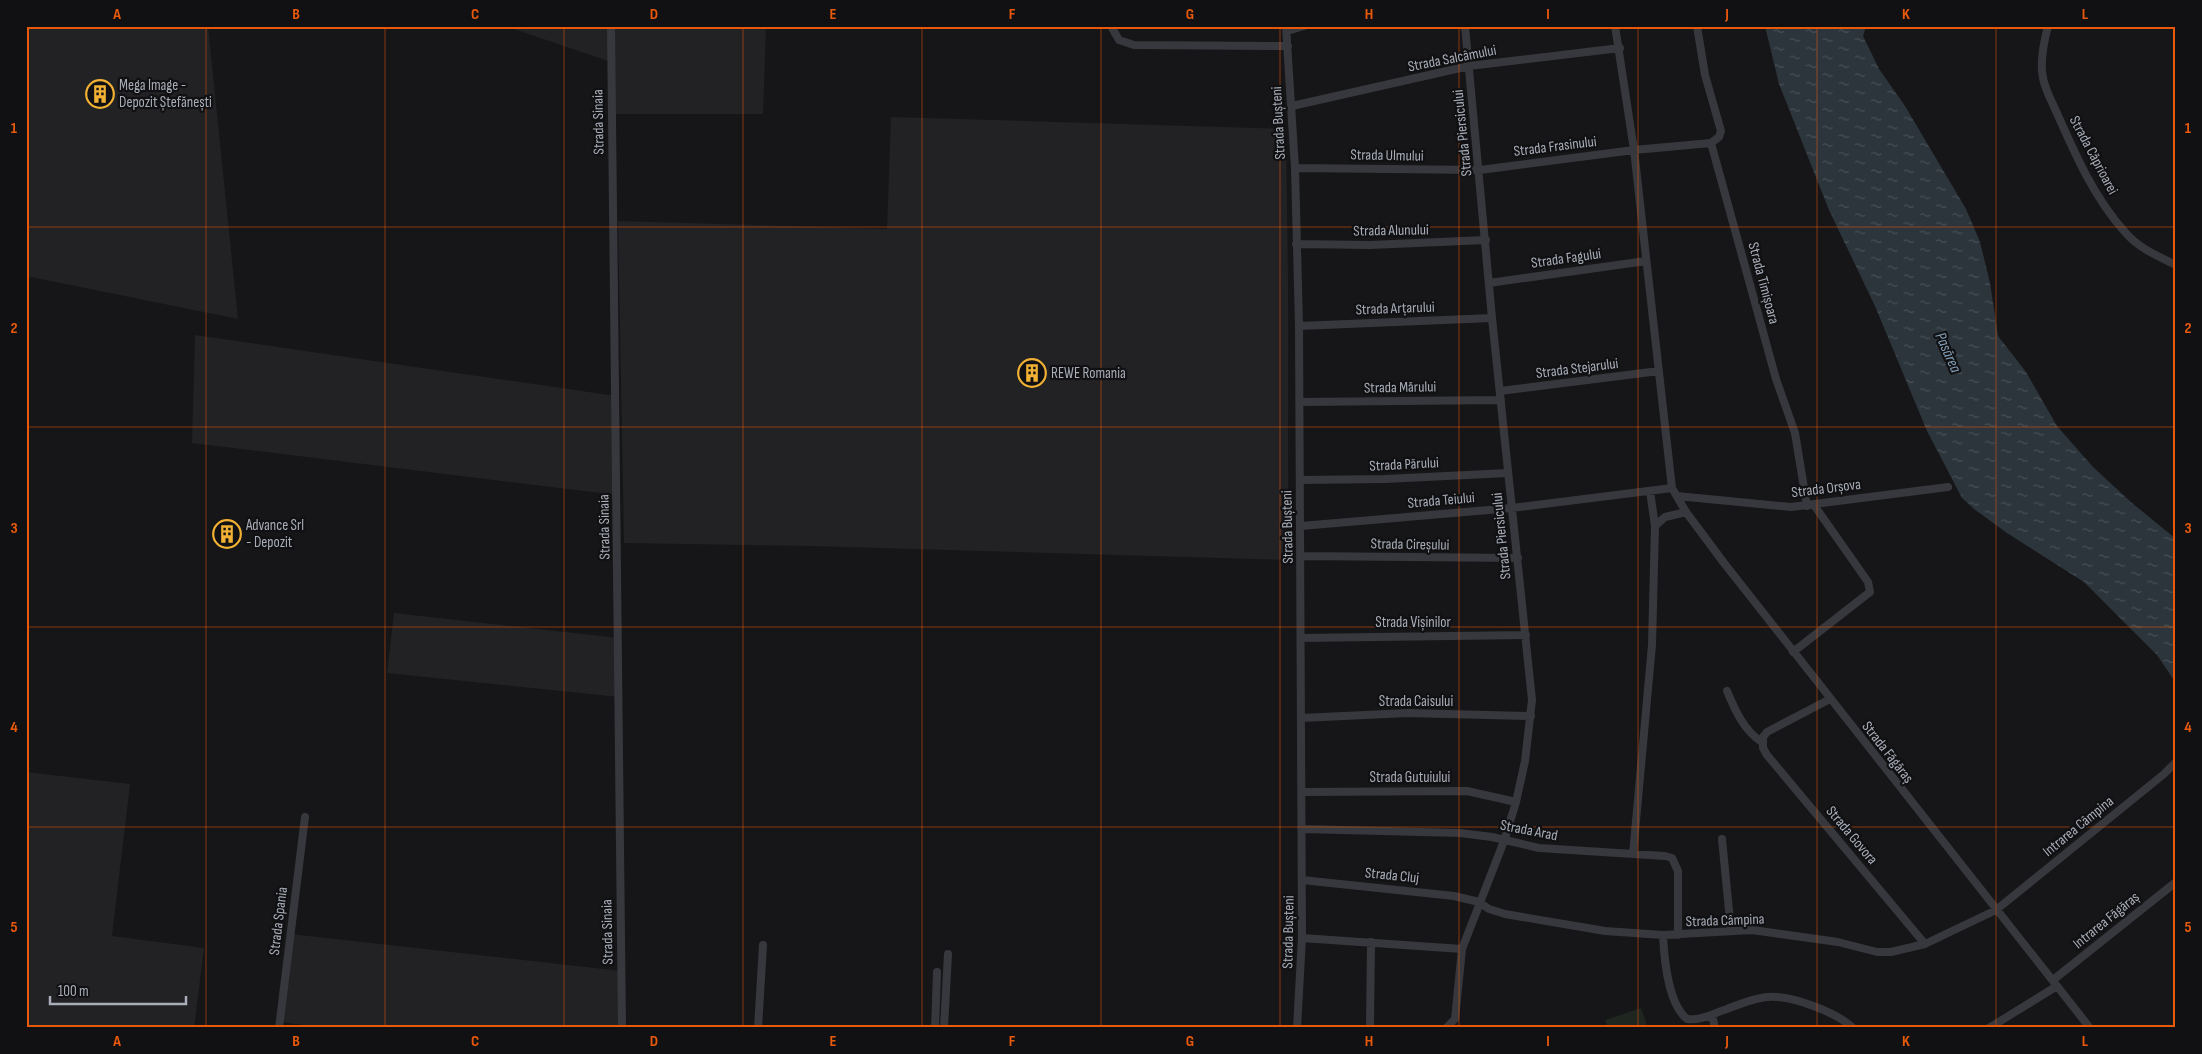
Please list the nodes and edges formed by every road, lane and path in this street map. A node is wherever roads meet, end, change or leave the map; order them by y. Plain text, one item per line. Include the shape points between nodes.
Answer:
1 (611, 26) edge
2 (1111, 26) edge
3 (1304, 26) edge
4 (1465, 26) edge
5 (1615, 26) edge
6 (1697, 26) edge
7 (2048, 26) edge
8 (1287, 28) edge
9 (1288, 46) junction
10 (1620, 48) junction
11 (1469, 66) junction
12 (1292, 106) junction
13 (1711, 142) junction
14 (1634, 150) junction
15 (1294, 168) junction
16 (1480, 170) junction
17 (1486, 240) junction
18 (1296, 244) junction
19 (1646, 261) junction
20 (2176, 265) edge
21 (1489, 283) junction
22 (1492, 318) junction
23 (1299, 326) junction
24 (1659, 371) junction
25 (1500, 396) junction
26 (1300, 402) junction
27 (1508, 473) junction
28 (1300, 480) junction
29 (1948, 487) dead end
30 (1672, 488) junction
31 (1650, 491) junction
32 (1677, 496) junction
33 (1810, 506) junction
34 (1512, 508) junction
35 (1686, 512) junction
36 (1301, 526) junction
37 (1655, 526) junction
38 (1301, 556) junction
39 (1518, 558) junction
40 (1526, 635) junction
41 (1301, 638) junction
42 (1793, 652) junction
43 (1726, 691) dead end
44 (1830, 699) junction
45 (1531, 716) junction
46 (1301, 718) junction
47 (1762, 742) junction
48 (2176, 762) edge
49 (1302, 792) junction
50 (1516, 802) junction
51 (304, 817) dead end
52 (1302, 829) junction
53 (1722, 839) dead end
54 (1504, 841) junction
55 (1633, 854) junction
56 (1302, 880) junction
57 (2176, 882) edge
58 (1479, 902) junction
59 (1996, 910) junction
60 (1731, 931) junction
61 (1663, 935) junction
62 (1678, 935) junction
63 (1302, 938) junction
64 (1371, 942) junction
65 (1925, 944) junction
66 (763, 945) dead end
67 (1462, 949) junction
68 (948, 954) dead end
69 (937, 972) dead end
70 (2055, 983) junction
71 (1712, 1015) junction
72 (279, 1028) edge
73 (622, 1028) edge
74 (758, 1028) edge
75 (935, 1028) edge
76 (944, 1028) edge
77 (1297, 1028) edge
78 (1370, 1028) edge
79 (1446, 1028) edge
80 (1715, 1028) edge
81 (1853, 1028) edge
82 (1989, 1028) edge
83 (2090, 1028) edge

1 - 73 street, Strada Sinaia
2 - 9 street via 1120,40 1134,45
3 - 8 street
4 - 11 street, Strada Piersicului
5 - 10 street
6 - 13 street via 1705,74 1721,131
7 - 20 street, Strada Căprioarei via 2042,72 2065,132 2093,187 2126,233 2143,248
8 - 9 street, Strada Bușteni
9 - 12 street, Strada Bușteni
10 - 11 street, Strada Salcâmului
10 - 14 street
11 - 12 street, Strada Salcâmului
11 - 16 street, Strada Piersicului
12 - 15 street, Strada Bușteni
13 - 14 street
13 - 33 street, Strada Timișoara via 1776,379 1795,433
14 - 16 street, Strada Frasinului
14 - 19 street
15 - 16 street, Strada Ulmului
15 - 18 street, Strada Bușteni
16 - 17 street, Strada Piersicului
17 - 18 street, Strada Alunului via 1370,245
17 - 21 street, Strada Piersicului
18 - 23 street, Strada Bușteni
19 - 21 street, Strada Fagului
19 - 24 street
21 - 22 street, Strada Piersicului
22 - 23 street, Strada Arțarului
22 - 25 street, Strada Piersicului
23 - 26 street, Strada Bușteni
24 - 25 street, Strada Stejarului
24 - 30 street
25 - 26 street, Strada Mărului
25 - 27 street, Strada Piersicului
26 - 28 street, Strada Bușteni
27 - 28 street, Strada Părului
27 - 34 street, Strada Piersicului
28 - 36 street, Strada Bușteni
29 - 33 street, Strada Orșova
30 - 31 street, Strada Teiului
30 - 32 street, Strada Făgăraș
31 - 34 street, Strada Teiului
31 - 37 street
32 - 33 street, Strada Orșova
32 - 35 street, Strada Făgăraș
33 - 42 street, Strada Timișoara via 1868,582 1870,592
34 - 36 street, Strada Teiului
34 - 39 street, Strada Piersicului
35 - 37 street via 1665,517
35 - 42 street, Strada Făgăraș
36 - 38 street, Strada Bușteni
37 - 55 street via 1652,645
38 - 39 street, Strada Cireșului
38 - 41 street, Strada Bușteni
39 - 40 street, Strada Piersicului
40 - 41 street, Strada Vișinilor
40 - 45 street, Strada Piersicului via 1532,691
41 - 46 street, Strada Bușteni
42 - 44 street, Strada Făgăraș
43 - 47 street, Strada Govora via 1744,725
44 - 47 street via 1767,732
44 - 59 street, Strada Făgăraș
45 - 46 street, Strada Caisului via 1408,713
45 - 50 street, Strada Piersicului
46 - 49 street, Strada Bușteni
47 - 65 street, Strada Govora via 1767,755
48 - 59 street, Intrarea Câmpina
49 - 50 street, Strada Gutuiului via 1467,791
49 - 52 street, Strada Bușteni
50 - 54 street, Strada Piersicului
51 - 72 street, Strada Spania
52 - 54 street, Strada Arad via 1460,833 1492,836
52 - 56 street, Strada Bușteni
53 - 60 street
54 - 55 street, Strada Arad via 1539,848
54 - 58 street, Strada Piersicului
55 - 62 street, Strada Arad via 1665,856 1676,864
56 - 58 street, Strada Cluj via 1454,896
56 - 63 street, Strada Bușteni
57 - 70 street, Intrarea Făgăraș
58 - 61 street, Strada Câmpina via 1505,914 1631,934
58 - 67 street, Strada Piersicului
59 - 65 street, Strada Câmpina
59 - 70 street, Strada Făgăraș
60 - 62 street, Strada Câmpina
60 - 65 street, Strada Câmpina via 1752,930 1800,936 1877,952
61 - 62 street, Strada Câmpina
61 - 71 street via 1666,964 1675,1000 1683,1016 1694,1020
63 - 64 street
63 - 77 street, Strada Bușteni
64 - 67 street
64 - 78 street
66 - 74 street
67 - 79 street, Strada Piersicului via 1455,1019
68 - 76 street
69 - 75 street
70 - 82 street, Intrarea Făgăraș
70 - 83 street, Strada Făgăraș
71 - 80 street
71 - 81 street via 1754,1000 1777,997 1824,1010

